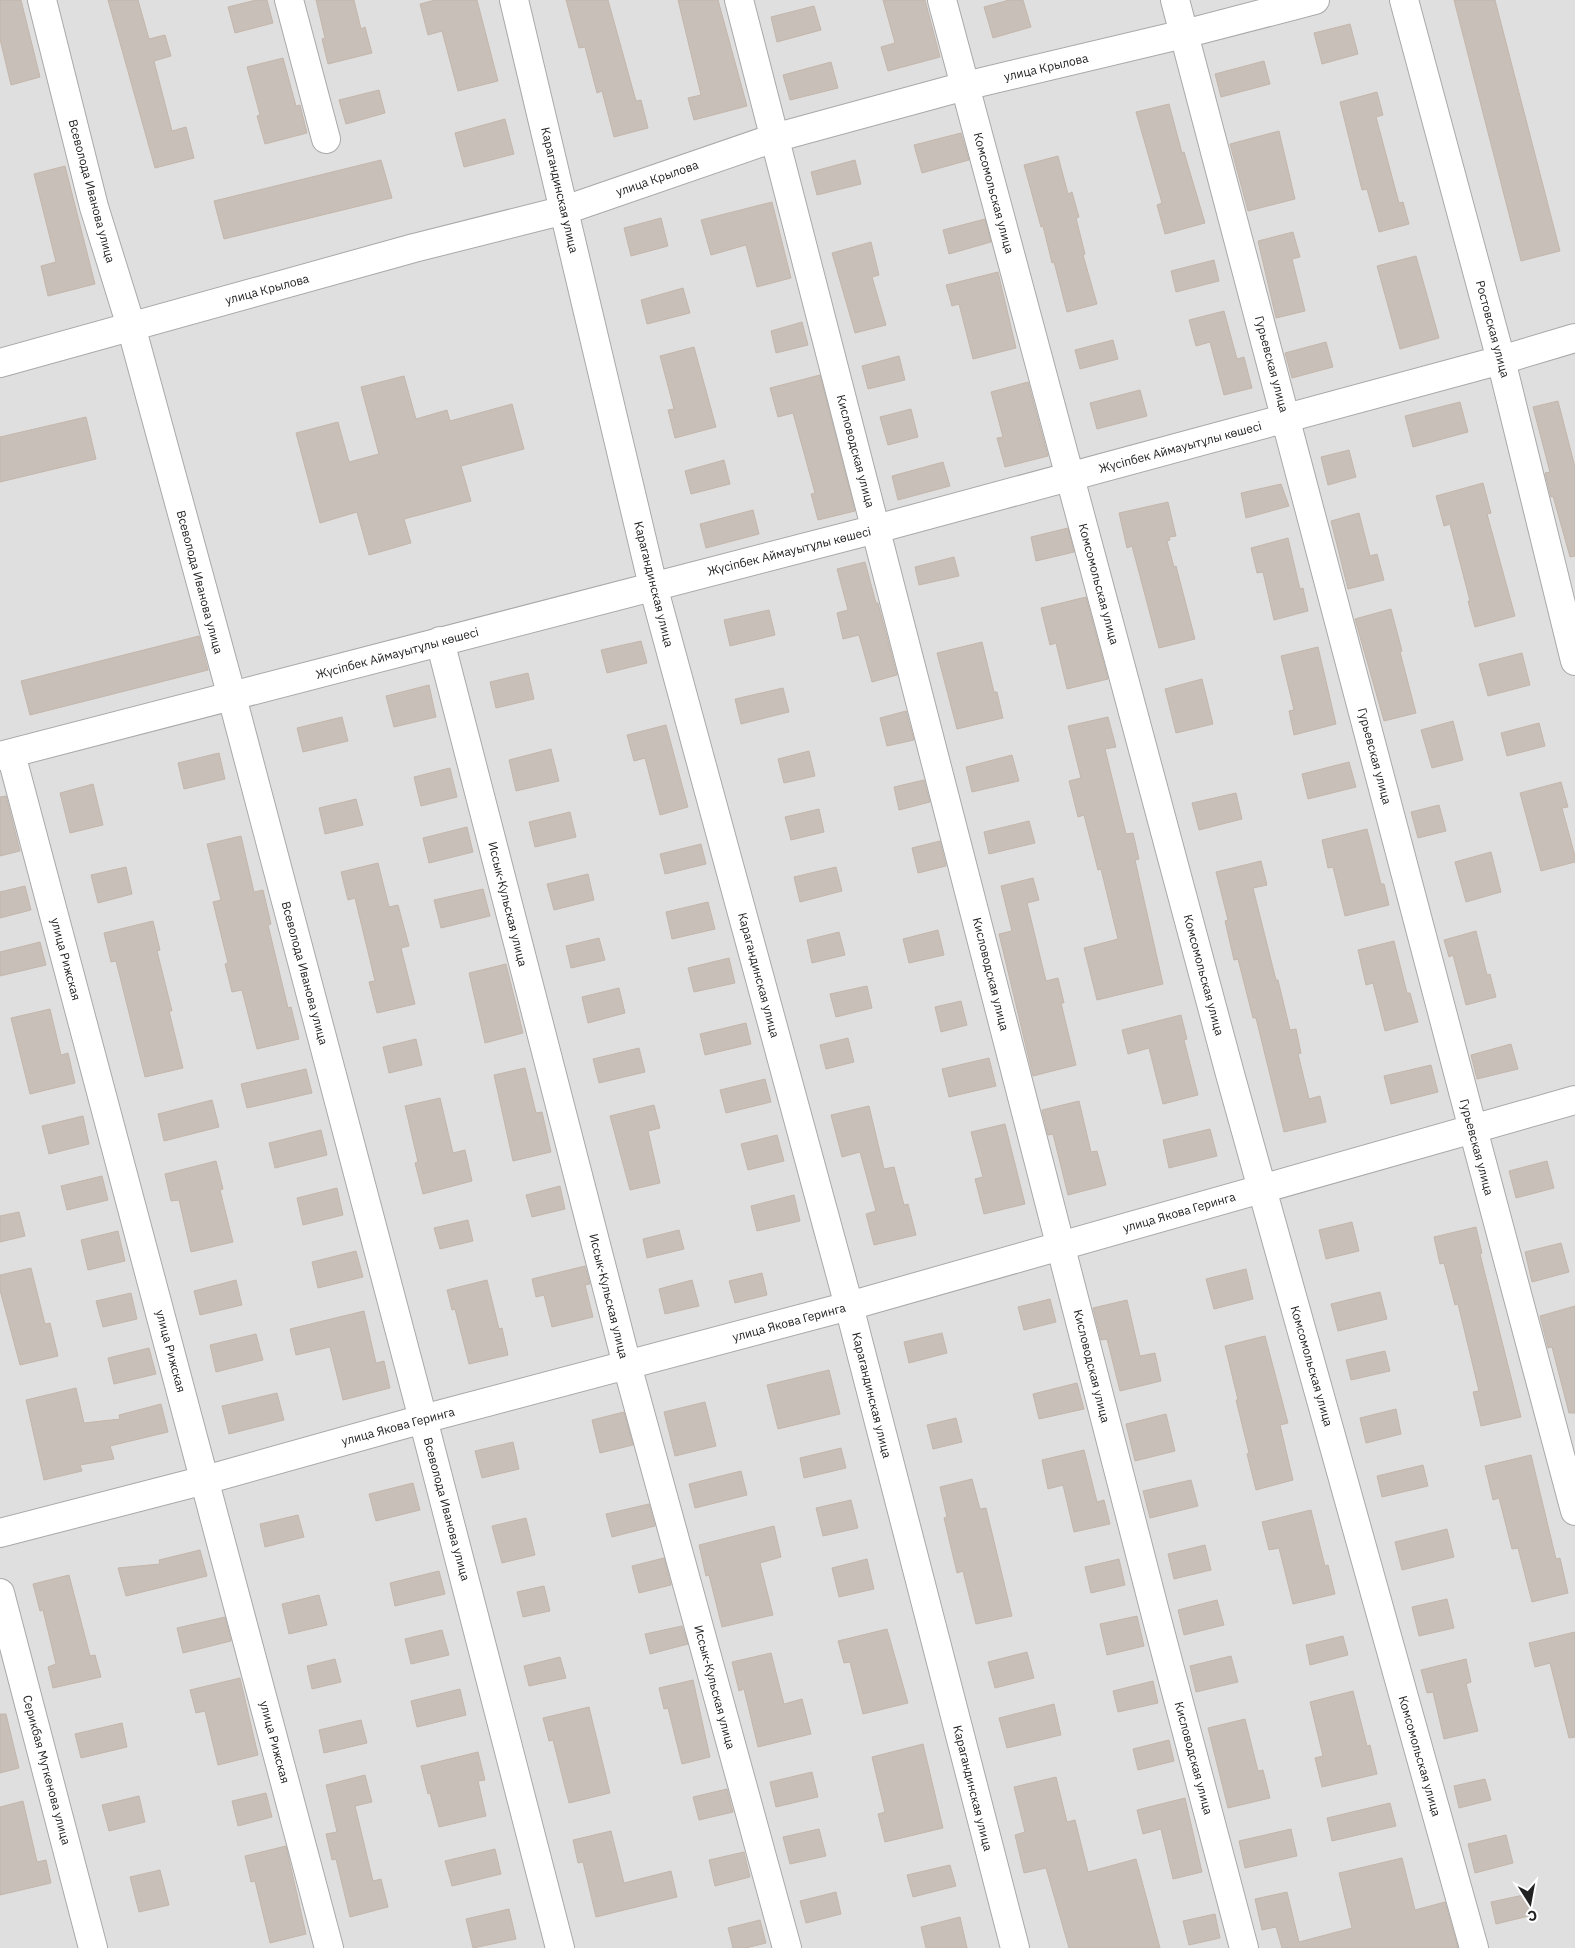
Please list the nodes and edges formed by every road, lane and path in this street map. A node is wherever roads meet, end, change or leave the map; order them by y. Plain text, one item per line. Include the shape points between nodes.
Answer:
1 (42, 0) edge
2 (289, 0) edge
3 (514, 0) edge
4 (739, 0) edge
5 (942, 0) edge
6 (1175, 0) edge
7 (1315, 0) edge
8 (1404, 0) edge
9 (1184, 34) junction
10 (965, 86) junction
11 (774, 138) junction
12 (326, 139) dead end
13 (565, 210) junction
14 (132, 326) junction
15 (1575, 338) edge
16 (1502, 360) junction
17 (0, 363) edge
18 (1287, 418) junction
19 (1070, 476) junction
20 (876, 529) junction
21 (653, 586) junction
22 (440, 641) junction
23 (1575, 660) edge
24 (232, 697) junction
25 (6, 755) edge
26 (1575, 1100) edge
27 (1472, 1129) junction
28 (1262, 1188) junction
29 (1061, 1246) junction
30 (849, 1306) junction
31 (627, 1365) junction
32 (423, 1419) junction
33 (205, 1480) junction
34 (1575, 1511) edge
35 (0, 1533) edge
36 (0, 1593) edge
37 (93, 1948) edge
38 (329, 1948) edge
39 (560, 1948) edge
40 (787, 1948) edge
41 (1015, 1948) edge
42 (1244, 1948) edge
43 (1474, 1948) edge

1 - 14 street, Всеволода Иванова улица via 94,208
2 - 12 street
3 - 13 street, Карагандинская улица
4 - 11 street, Кисловодская улица
5 - 10 street, Комсомольская улица
6 - 9 street, Гурьевская улица
7 - 9 street, улица Крылова
8 - 16 street, Ростовская улица
9 - 10 street, улица Крылова
9 - 18 street, Гурьевская улица
10 - 11 street, улица Крылова
10 - 19 street, Комсомольская улица
11 - 13 street, улица Крылова
11 - 20 street, Кисловодская улица
13 - 14 street, улица Крылова
13 - 21 street, Карагандинская улица
14 - 17 street, улица Крылова
14 - 24 street, Всеволода Иванова улица
15 - 16 street, Жүсіпбек Аймауытұлы көшесі
16 - 18 street, Жүсіпбек Аймауытұлы көшесі
16 - 23 street, Ростовская улица
18 - 19 street, Жүсіпбек Аймауытұлы көшесі
18 - 27 street, Гурьевская улица
19 - 20 street, Жүсіпбек Аймауытұлы көшесі
19 - 28 street, Комсомольская улица
20 - 21 street, Жүсіпбек Аймауытұлы көшесі
20 - 29 street, Кисловодская улица
21 - 22 street, Жүсіпбек Аймауытұлы көшесі
21 - 30 street, Карагандинская улица
22 - 24 street, Жүсіпбек Аймауытұлы көшесі
22 - 31 street, Иссык-Кульская улица
24 - 25 street, Жүсіпбек Аймауытұлы көшесі
24 - 32 street, Всеволода Иванова улица
25 - 33 street, улица Рижская
26 - 27 street, улица Якова Геринга
27 - 28 street, улица Якова Геринга
27 - 34 street, Гурьевская улица
28 - 29 street, улица Якова Геринга
28 - 43 street, Комсомольская улица
29 - 30 street, улица Якова Геринга
29 - 42 street, Кисловодская улица
30 - 31 street, улица Якова Геринга
30 - 41 street, Карагандинская улица
31 - 32 street, улица Якова Геринга
31 - 40 street, Иссык-Кульская улица
32 - 33 street, улица Якова Геринга
32 - 39 street, Всеволода Иванова улица
33 - 35 street, улица Якова Геринга
33 - 38 street, улица Рижская
36 - 37 street, Серикбая Муткенова улица

